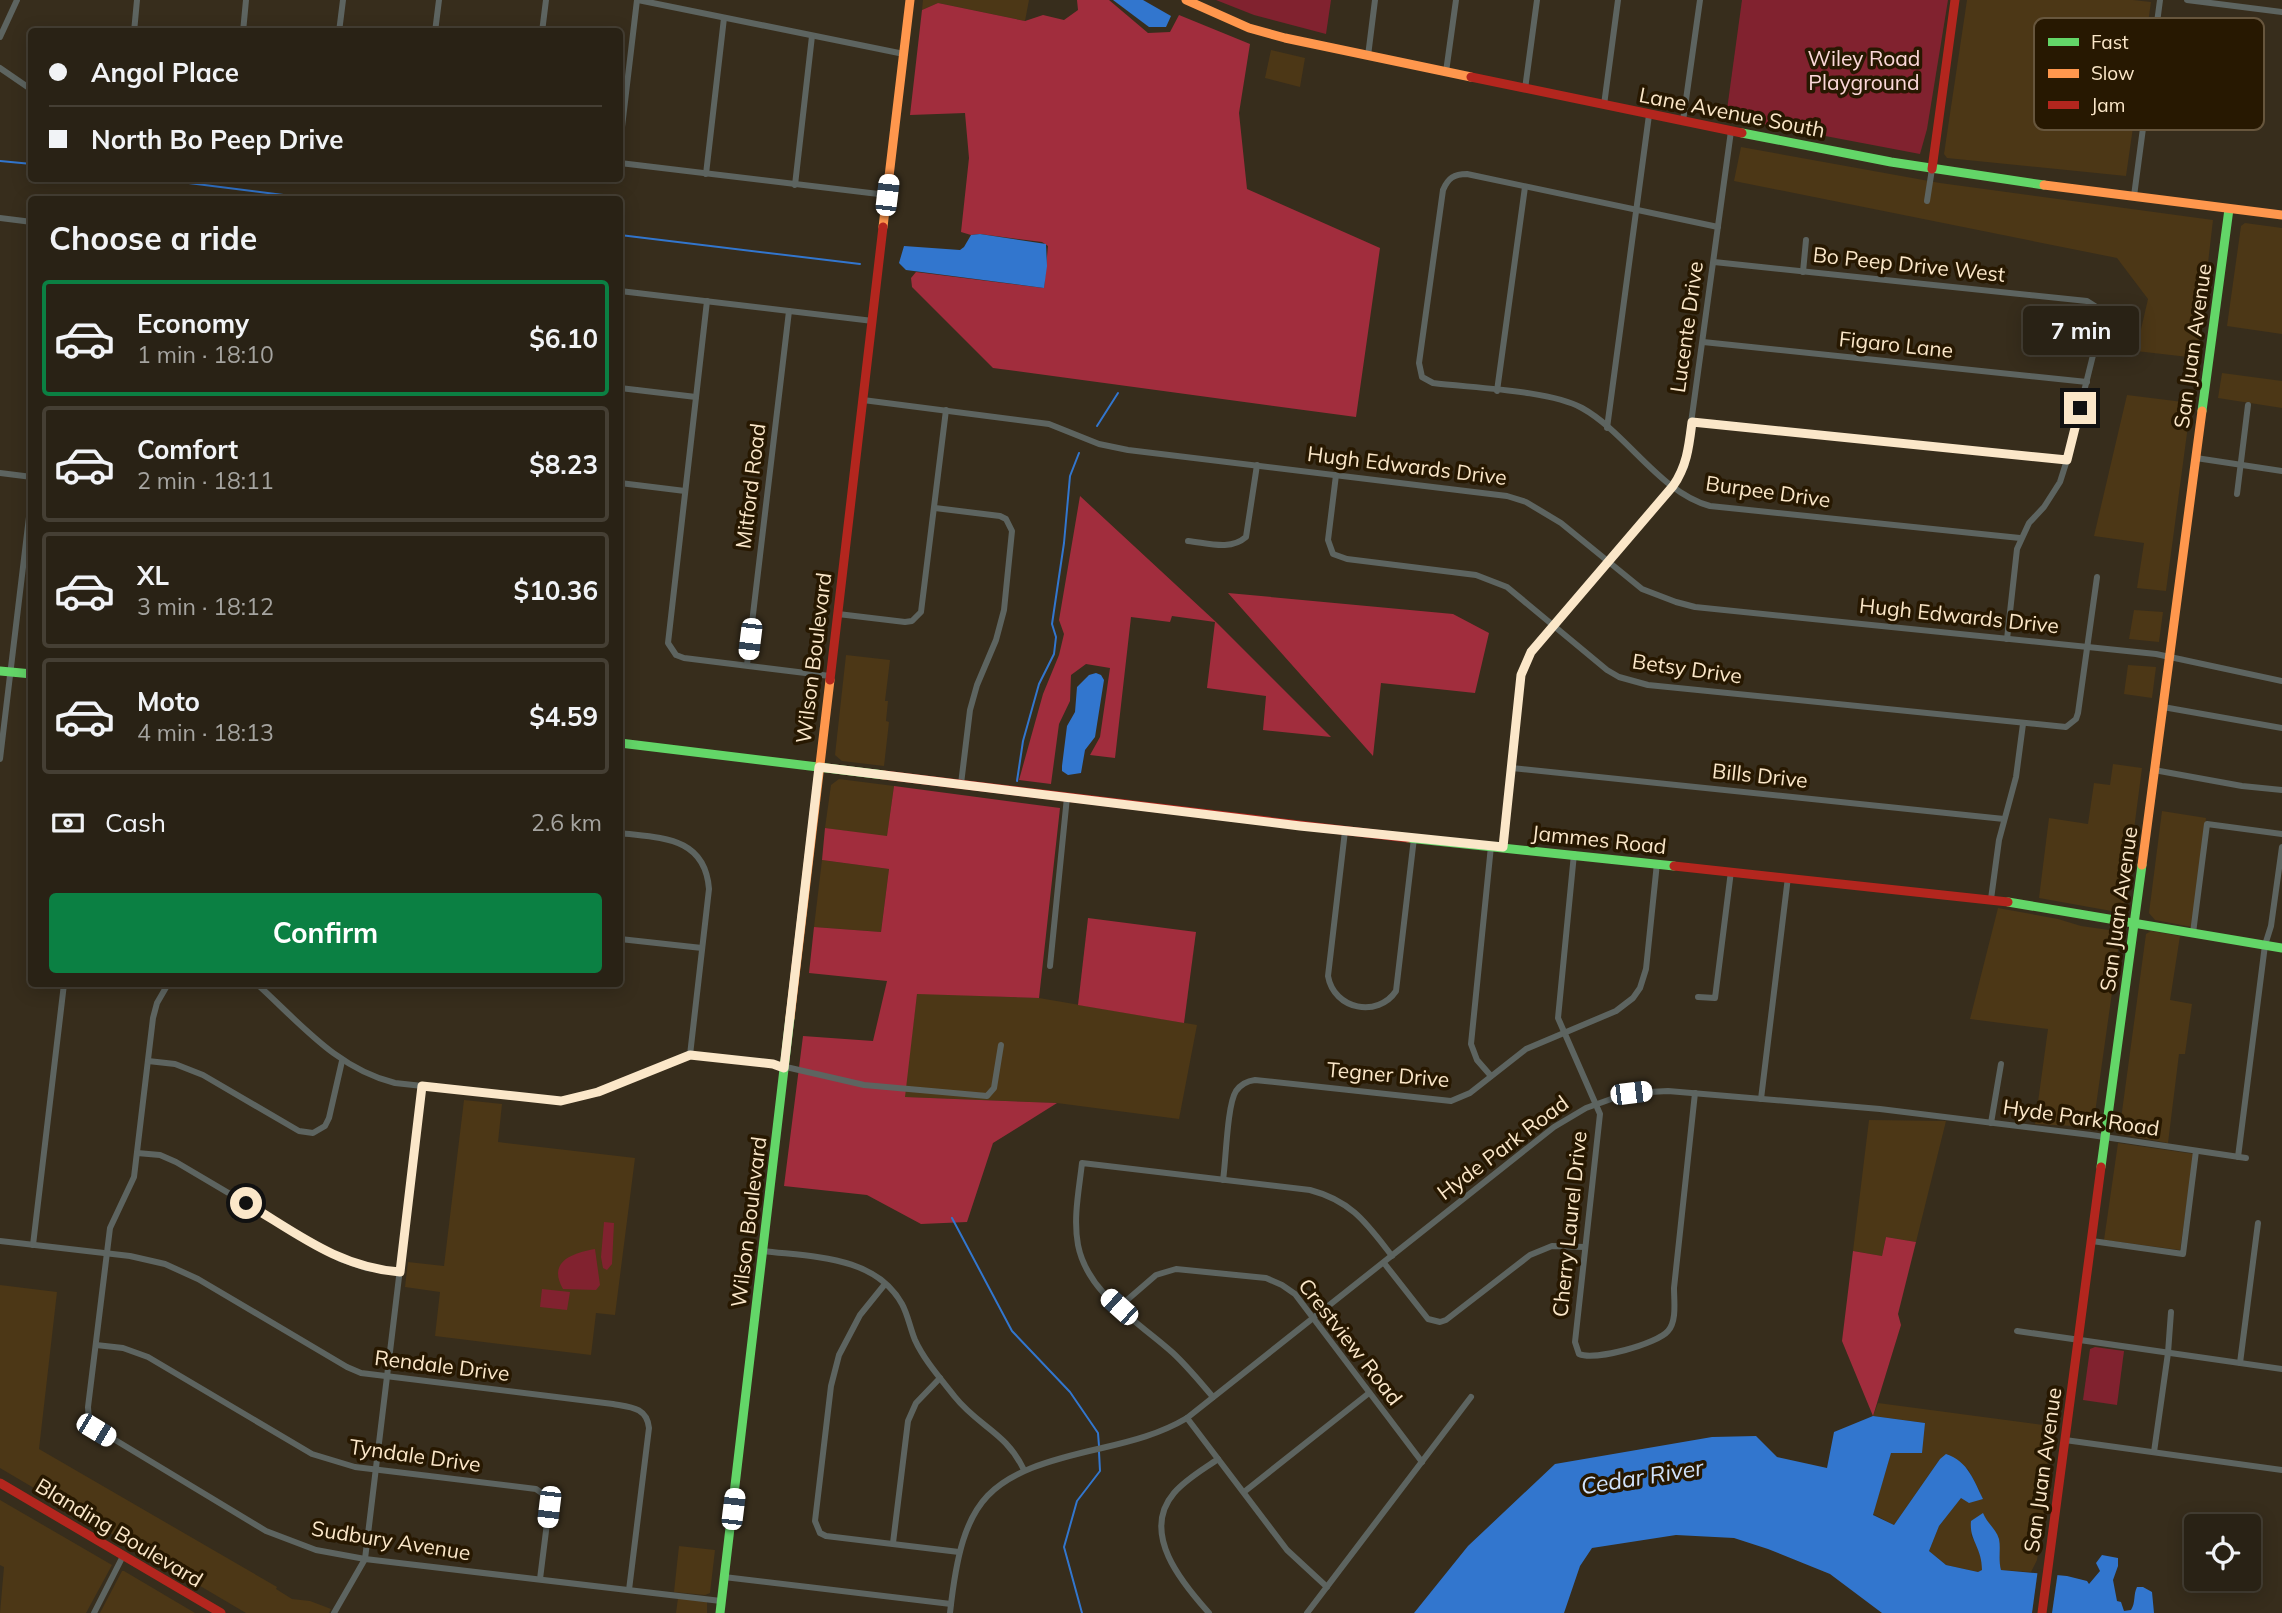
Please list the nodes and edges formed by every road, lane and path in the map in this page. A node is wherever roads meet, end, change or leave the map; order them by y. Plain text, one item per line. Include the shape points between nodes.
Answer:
1 (17, 0) edge
2 (137, 0) edge
3 (246, 0) edge
4 (343, 0) edge
5 (439, 0) edge
6 (546, 0) edge
7 (637, 0) edge
8 (910, 0) edge
9 (1186, 0) edge
10 (1376, 0) edge
11 (1457, 0) edge
12 (1537, 0) edge
13 (1618, 0) edge
14 (1700, 0) edge
15 (1955, 0) edge
16 (2160, 0) edge
17 (2187, 0) edge
18 (2282, 12) edge
19 (724, 18) junction
20 (2158, 18) edge
21 (134, 28) edge
22 (243, 28) edge
23 (340, 28) edge
24 (436, 28) edge
25 (542, 28) edge
26 (812, 36) junction
27 (0, 37) edge
28 (904, 54) junction
29 (1368, 56) junction
30 (0, 68) edge
31 (1447, 72) junction
32 (28, 87) edge
33 (1525, 89) junction
34 (1604, 105) junction
35 (1649, 115) junction
36 (623, 119) edge
37 (1683, 121) junction
38 (2143, 130) edge
39 (1731, 131) junction
40 (623, 163) edge
41 (1932, 169) junction
42 (706, 174) junction
43 (795, 184) junction
44 (1525, 187) junction
45 (887, 195) junction
46 (2134, 196) junction
47 (1927, 201) dead end
48 (2229, 209) junction
49 (1636, 210) junction
50 (2282, 215) edge
51 (0, 218) edge
52 (28, 222) edge
53 (1718, 227) junction
54 (1806, 240) dead end
55 (1714, 262) junction
56 (1803, 272) junction
57 (623, 291) edge
58 (707, 301) junction
59 (789, 311) junction
60 (873, 321) junction
61 (1703, 342) junction
62 (2087, 382) junction
63 (623, 388) edge
64 (1497, 391) junction
65 (696, 397) junction
66 (863, 400) junction
67 (2248, 405) dead end
68 (946, 410) junction
69 (1692, 422) junction
70 (1607, 428) junction
71 (2196, 458) junction
72 (2067, 460) junction
73 (1257, 465) junction
74 (2241, 466) junction
75 (2282, 471) edge
76 (0, 473) edge
77 (1336, 475) junction
78 (28, 476) edge
79 (623, 483) edge
80 (1673, 486) junction
81 (685, 491) junction
82 (2237, 494) dead end
83 (935, 508) junction
84 (28, 524) edge
85 (2020, 538) junction
86 (1188, 541) dead end
87 (1607, 562) junction
88 (22, 571) junction
89 (28, 572) edge
90 (2097, 577) dead end
91 (838, 614) junction
92 (1553, 625) junction
93 (2007, 639) junction
94 (2087, 647) junction
95 (2170, 656) junction
96 (747, 666) junction
97 (5, 671) edge
98 (28, 674) edge
99 (830, 676) junction
100 (2282, 681) edge
101 (2163, 707) junction
102 (2023, 724) junction
103 (2282, 728) edge
104 (623, 743) edge
105 (0, 759) edge
106 (819, 767) junction
107 (1512, 768) junction
108 (2154, 770) junction
109 (961, 784) junction
110 (2282, 790) edge
111 (1067, 797) junction
112 (2004, 819) junction
113 (1345, 831) junction
114 (623, 833) edge
115 (2282, 834) edge
116 (1414, 838) junction
117 (1492, 846) junction
118 (1503, 847) junction
119 (2282, 847) edge
120 (1574, 854) junction
121 (1657, 863) junction
122 (1731, 871) junction
123 (1788, 877) junction
124 (1991, 899) junction
125 (2135, 924) junction
126 (2193, 933) junction
127 (623, 939) edge
128 (2265, 945) junction
129 (702, 948) junction
130 (2282, 948) edge
131 (1050, 966) dead end
132 (64, 987) edge
133 (166, 987) edge
134 (260, 987) edge
135 (1698, 997) dead end
136 (1564, 1031) junction
137 (1001, 1045) dead end
138 (690, 1055) junction
139 (148, 1061) junction
140 (342, 1061) junction
141 (2001, 1064) dead end
142 (784, 1068) junction
143 (1491, 1076) junction
144 (422, 1086) junction
145 (1695, 1093) junction
146 (1761, 1099) junction
147 (1596, 1104) junction
148 (1991, 1123) junction
149 (2106, 1138) junction
150 (2196, 1151) junction
151 (137, 1153) junction
152 (2238, 1157) junction
153 (2246, 1158) dead end
154 (1223, 1180) junction
155 (2259, 1223) dead end
156 (0, 1241) edge
157 (2092, 1241) junction
158 (33, 1245) junction
159 (1585, 1247) junction
160 (763, 1251) junction
161 (107, 1253) junction
162 (1392, 1256) junction
163 (1384, 1263) junction
164 (400, 1272) junction
165 (885, 1284) junction
166 (1119, 1307) junction
167 (2171, 1312) dead end
168 (1314, 1319) junction
169 (2017, 1331) dead end
170 (2078, 1340) junction
171 (96, 1345) junction
172 (2168, 1353) junction
173 (2240, 1363) junction
174 (2282, 1369) edge
175 (387, 1378) junction
176 (940, 1378) junction
177 (1369, 1393) junction
178 (1213, 1397) junction
179 (1471, 1397) dead end
180 (1187, 1418) junction
181 (2065, 1440) junction
182 (2154, 1452) junction
183 (1218, 1459) junction
184 (1422, 1462) junction
185 (376, 1470) junction
186 (1024, 1470) junction
187 (2282, 1470) edge
188 (0, 1483) edge
189 (1244, 1493) junction
190 (893, 1544) junction
191 (959, 1552) junction
192 (123, 1556) junction
193 (365, 1559) junction
194 (724, 1577) junction
195 (540, 1579) junction
196 (1327, 1587) junction
197 (629, 1590) junction
198 (721, 1601) junction
199 (951, 1604) junction
200 (94, 1613) edge
201 (221, 1613) edge
202 (334, 1613) edge
203 (720, 1613) edge
204 (950, 1613) edge
205 (1209, 1613) edge
206 (1307, 1613) edge
207 (2042, 1613) edge

1 - 27 street
2 - 21 street
3 - 22 street
4 - 23 street
5 - 24 street
6 - 25 street
7 - 19 street
7 - 36 street
8 - 28 main road, Wilson Boulevard
9 - 29 main road, Lane Avenue South via 1260,31
10 - 29 street
11 - 31 street
12 - 33 street
13 - 34 street
14 - 37 street
15 - 41 main road
16 - 20 street
17 - 18 street
19 - 26 street
19 - 42 street
26 - 28 street
26 - 43 street
28 - 45 main road, Wilson Boulevard
29 - 31 main road, Lane Avenue South
30 - 32 street
31 - 33 main road, Lane Avenue South
33 - 34 main road, Lane Avenue South
34 - 35 main road, Lane Avenue South
35 - 37 main road, Lane Avenue South
35 - 49 street
37 - 39 main road, Lane Avenue South
38 - 46 street
39 - 41 main road, Lane Avenue South
39 - 53 street, Lucente Drive
40 - 42 street
41 - 46 main road, Lane Avenue South
41 - 47 street
42 - 43 street
43 - 45 street
44 - 49 street
44 - 64 street
44 - 64 street, Burpee Drive via 1467,174 1447,181 1419,363 1422,377 1433,383
45 - 60 main road, Wilson Boulevard
46 - 48 main road, Lane Avenue South
48 - 50 main road, Lane Avenue South
48 - 71 main road, San Juan Avenue
49 - 53 street
49 - 70 street
51 - 52 street
53 - 55 street, Lucente Drive
54 - 56 street
55 - 56 street, Bo Peep Drive West
55 - 61 street, Lucente Drive
56 - 62 street, Bo Peep Drive West via 2087,301 2098,308 2101,323
57 - 58 street
58 - 59 street
58 - 65 street
59 - 60 street
59 - 96 street, Mitford Road
60 - 66 main road, Wilson Boulevard
61 - 62 street, Figaro Lane
61 - 69 street, Lucente Drive
62 - 72 street
63 - 65 street
64 - 70 street, Burpee Drive via 1565,400
65 - 81 street
66 - 68 street, Hugh Edwards Drive
66 - 91 main road, Wilson Boulevard
67 - 74 street
68 - 73 street, Hugh Edwards Drive via 1049,424 1098,444 1128,450
68 - 83 street
69 - 72 street
69 - 80 street, Lucente Drive via 1687,460
70 - 80 street, Burpee Drive
71 - 74 street
71 - 95 main road, San Juan Avenue
72 - 85 street via 2052,496
73 - 77 street, Hugh Edwards Drive
73 - 86 street via 1246,537 1227,546
74 - 75 street
74 - 82 street
76 - 78 street
77 - 87 street, Hugh Edwards Drive via 1507,496 1543,511
77 - 92 street, Betsy Drive via 1328,540 1334,554 1486,577 1507,587
79 - 81 street
80 - 85 street, Burpee Drive via 1710,506
80 - 87 street, Lucente Drive
81 - 96 street via 668,635 671,650 684,658
83 - 91 street via 923,605 917,617 905,622
83 - 109 street via 1000,516 1012,531 1000,626 973,697
84 - 88 street
85 - 93 street
87 - 92 street, Lucente Drive
87 - 93 street, Hugh Edwards Drive via 1642,589 1695,607
88 - 89 street
88 - 97 street
90 - 94 street, Betsy Drive
91 - 99 main road, Wilson Boulevard
92 - 102 street, Betsy Drive via 1607,670 1648,685
92 - 107 street, Lucente Drive via 1523,667
93 - 94 street, Hugh Edwards Drive
94 - 95 street, Hugh Edwards Drive
94 - 102 street, Betsy Drive via 2076,719 2066,727
95 - 100 street, Hugh Edwards Drive
95 - 101 main road, San Juan Avenue
96 - 99 street
97 - 98 main road
97 - 105 street
99 - 106 main road, Wilson Boulevard
101 - 103 street
101 - 108 main road, San Juan Avenue
102 - 112 street via 2016,777
104 - 106 main road, Jammes Road
106 - 109 main road, Jammes Road
106 - 142 main road, Wilson Boulevard
107 - 112 street, Bills Drive
107 - 118 street, Lucente Drive
108 - 110 street
108 - 125 main road, San Juan Avenue
109 - 111 main road, Jammes Road
111 - 113 main road, Jammes Road
111 - 131 street
112 - 124 street
113 - 116 main road, Jammes Road
113 - 116 street via 1329,987 1341,1001 1364,1006 1384,1003 1396,991
114 - 129 street via 670,839 697,856 709,889
115 - 126 street via 2207,824
116 - 117 main road, Jammes Road
117 - 118 main road, Jammes Road
117 - 143 street via 1471,1044
118 - 120 main road, Jammes Road
119 - 128 street
120 - 121 main road, Jammes Road
120 - 136 street, Cherry Laurel Drive via 1558,1011
121 - 122 main road, Jammes Road
121 - 136 street, Tegner Drive via 1640,988 1616,1011
122 - 123 main road, Jammes Road
122 - 135 street via 1715,998
123 - 124 main road, Jammes Road
123 - 146 street
124 - 125 main road, Jammes Road
125 - 126 main road, Jammes Road
125 - 149 main road, San Juan Avenue
126 - 128 main road, Jammes Road
127 - 129 street
128 - 130 main road, Jammes Road
128 - 152 street
129 - 138 street
132 - 158 street
133 - 139 street via 153,1018
134 - 140 street
136 - 143 street, Tegner Drive via 1526,1049
136 - 147 street, Cherry Laurel Drive
137 - 142 street via 994,1088 987,1096 864,1085
138 - 142 street
138 - 144 street via 561,1101
139 - 140 street via 190,1069 299,1131 313,1133 329,1118
139 - 151 street
140 - 144 street via 378,1079
141 - 148 street
142 - 160 main road, Wilson Boulevard
143 - 154 street, Tegner Drive via 1461,1098 1443,1101 1248,1082 1233,1099
144 - 164 street
145 - 146 street, Hyde Park Road
145 - 147 street, Hyde Park Road via 1649,1091
145 - 159 street, Cherry Laurel Drive via 1670,1330 1610,1355 1579,1354 1575,1342
146 - 148 street, Hyde Park Road
147 - 159 street, Cherry Laurel Drive via 1600,1114
147 - 162 street, Hyde Park Road via 1554,1127
148 - 149 street, Hyde Park Road
149 - 150 street, Hyde Park Road
149 - 157 main road, San Juan Avenue
150 - 152 street, Hyde Park Road
150 - 157 street via 2183,1254
151 - 161 street via 134,1177 113,1218
151 - 164 street via 176,1162 340,1259
152 - 153 street, Hyde Park Road
154 - 162 street via 1310,1190 1337,1199 1357,1214
154 - 166 street via 1082,1163 1078,1244 1097,1286
155 - 173 street
156 - 158 street, Rendale Drive
157 - 170 main road, San Juan Avenue
158 - 161 street, Rendale Drive
159 - 163 street via 1552,1246 1530,1255 1440,1322 1428,1319
160 - 165 street via 849,1263
160 - 194 main road, Wilson Boulevard
161 - 171 street
161 - 175 street, Rendale Drive via 184,1271 347,1367
162 - 163 street, Hyde Park Road
163 - 168 street, Hyde Park Road
164 - 175 street
165 - 176 street via 902,1304 918,1345
165 - 190 street via 859,1315 839,1355 815,1521 826,1536
166 - 168 street, Crestview Road via 1156,1275 1185,1268 1274,1281 1295,1294
166 - 178 street via 1173,1353
167 - 172 street
168 - 177 street, Crestview Road
168 - 178 street, Hyde Park Road
169 - 170 street
170 - 172 street
170 - 181 main road, San Juan Avenue
171 - 185 street, Tyndale Drive via 148,1357 312,1454
171 - 193 street, Sudbury Avenue via 88,1407 89,1421 96,1430 267,1531 316,1550
172 - 173 street
172 - 182 street
173 - 174 street
175 - 185 street
175 - 197 street, Rendale Drive via 641,1410 649,1428
176 - 186 street via 968,1411 1008,1443
176 - 190 street via 916,1403 908,1421
177 - 184 street, Crestview Road
177 - 189 street
178 - 180 street, Hyde Park Road
179 - 184 street
180 - 183 street
180 - 186 street, Hyde Park Road via 1160,1432
181 - 182 street
181 - 207 main road, San Juan Avenue
182 - 187 street
183 - 189 street
183 - 205 street via 1174,1493 1161,1524 1173,1566
184 - 196 street
185 - 193 street
185 - 195 street, Tyndale Drive via 542,1492 549,1507
186 - 191 street, Hyde Park Road via 982,1503
188 - 192 main road, Blanding Boulevard
189 - 196 street via 1287,1550
190 - 191 street
191 - 199 street, Hyde Park Road
192 - 200 street
192 - 201 main road, Blanding Boulevard
193 - 195 street, Sudbury Avenue
193 - 202 street
194 - 198 main road, Wilson Boulevard
194 - 199 street
195 - 197 street, Sudbury Avenue
196 - 206 street
197 - 198 street, Sudbury Avenue
198 - 203 main road, Wilson Boulevard
199 - 204 street, Hyde Park Road

